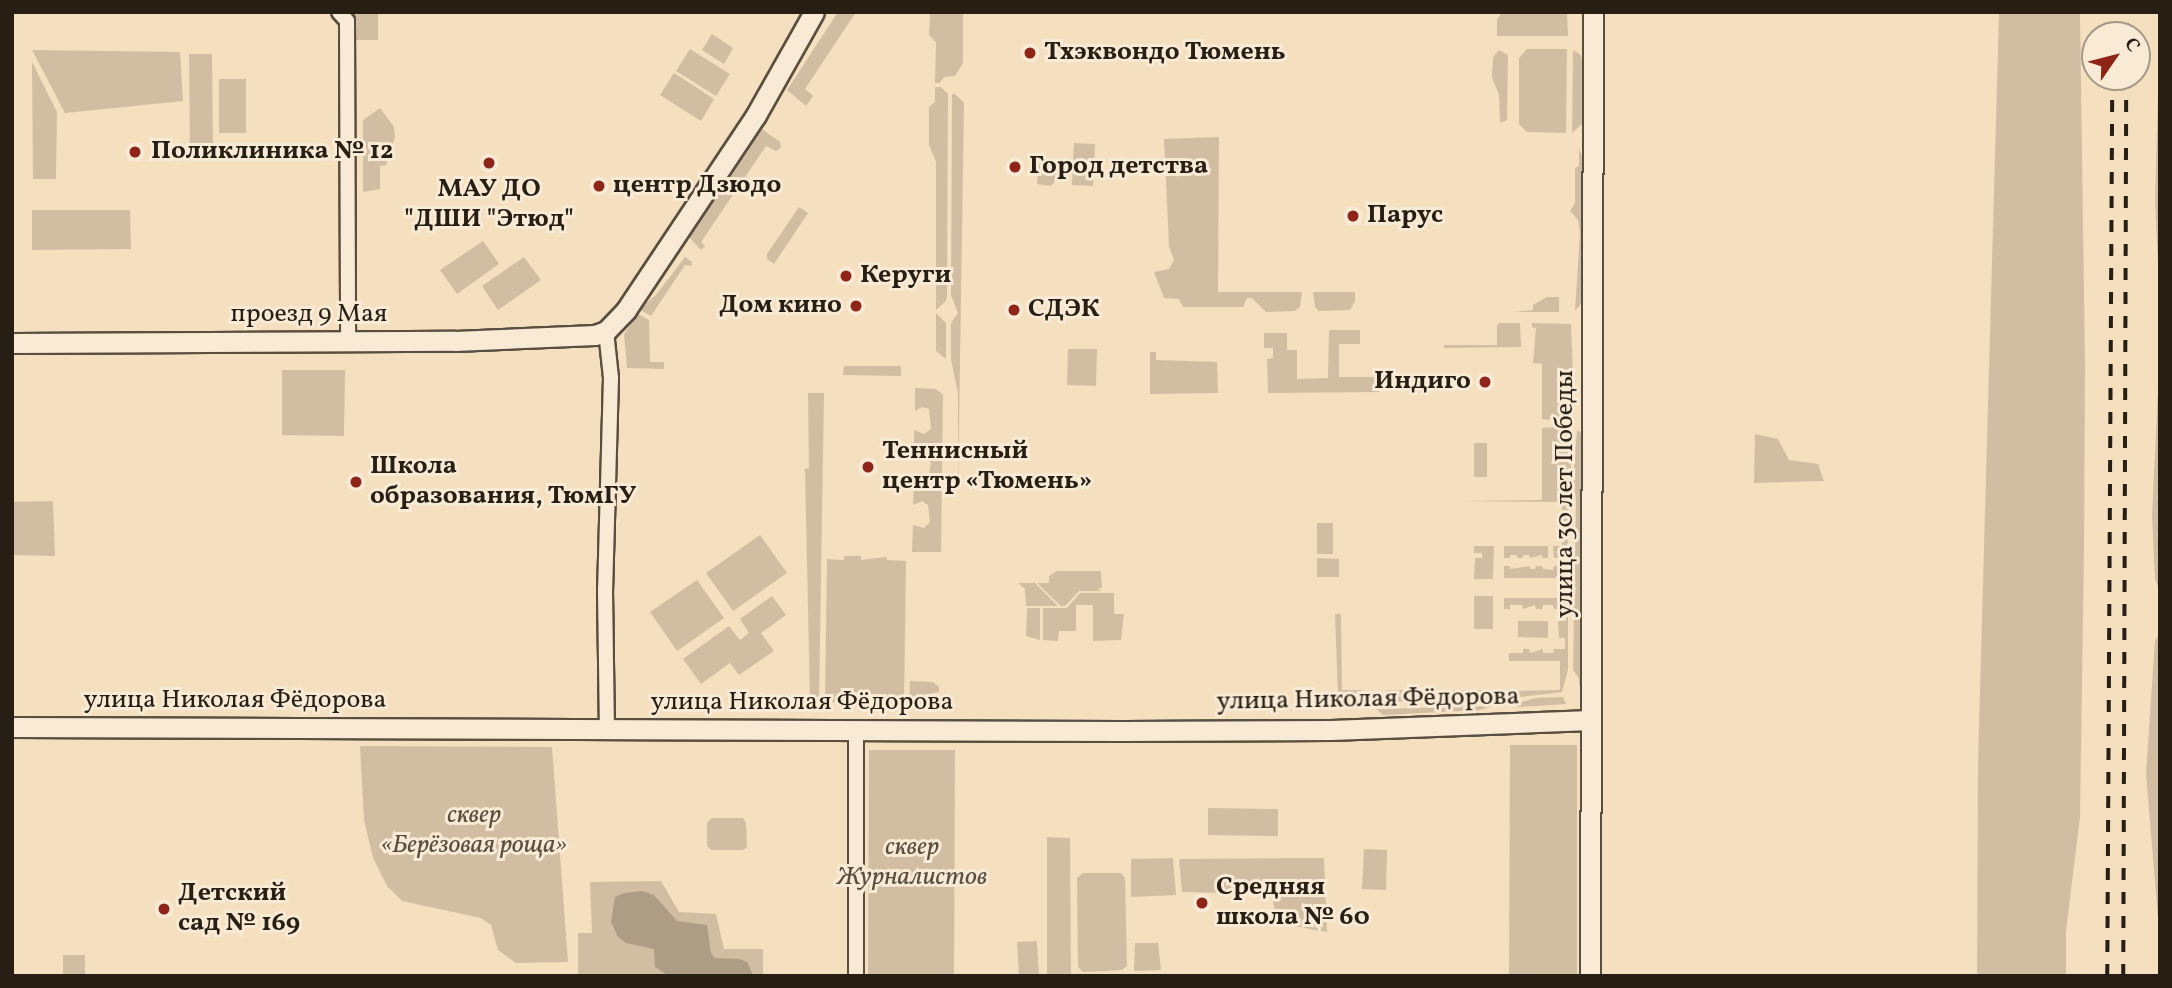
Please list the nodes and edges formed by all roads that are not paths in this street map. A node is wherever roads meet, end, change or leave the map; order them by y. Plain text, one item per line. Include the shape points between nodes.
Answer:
1 (339, 12) edge
2 (814, 12) edge
3 (1593, 12) edge
4 (606, 331) junction
5 (348, 341) junction
6 (12, 343) edge
7 (1591, 720) junction
8 (12, 727) edge
9 (607, 729) junction
10 (856, 729) junction
11 (856, 976) edge
12 (1590, 976) edge

1 - 5 street via 347,21
2 - 4 street via 756,115 625,310
3 - 7 street, улица 30 лет Победы
4 - 5 street, проезд 9 Мая via 455,341
4 - 9 street via 611,378 605,590
5 - 6 street, проезд 9 Мая
7 - 10 street, улица Николая Фёдорова via 1331,730
7 - 12 street, улица 30 лет Победы
8 - 9 street, улица Николая Фёдорова
9 - 10 street, улица Николая Фёдорова
10 - 11 street

